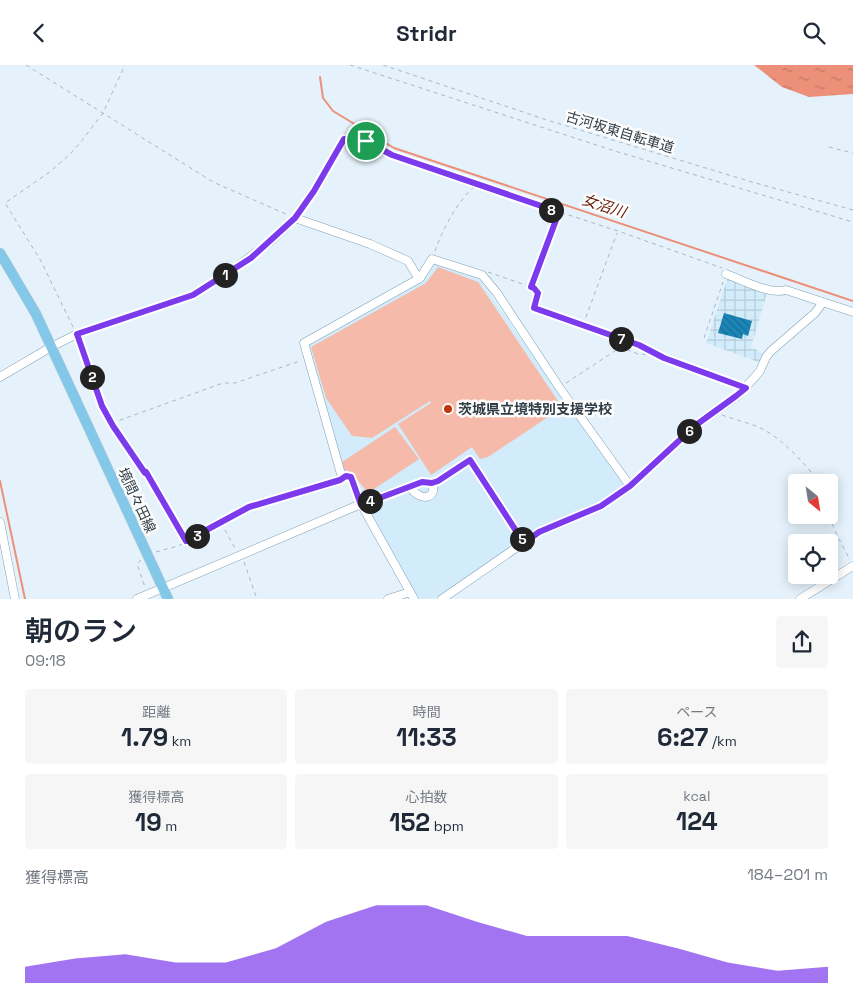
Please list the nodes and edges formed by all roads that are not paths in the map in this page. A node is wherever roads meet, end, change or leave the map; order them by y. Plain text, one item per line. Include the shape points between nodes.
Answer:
1 (344, 139) road end
2 (295, 218) junction
3 (0, 253) edge
4 (726, 274) road end
5 (420, 278) junction
6 (823, 302) junction
7 (853, 311) edge
8 (51, 347) junction
9 (0, 377) edge
10 (432, 483) junction
11 (630, 486) junction
12 (410, 487) junction
13 (361, 505) junction
14 (0, 522) edge
15 (524, 543) junction
16 (853, 565) edge
17 (163, 588) junction
18 (412, 596) edge
19 (15, 599) edge
20 (138, 599) edge
21 (168, 599) edge
22 (388, 599) edge
23 (442, 599) edge
24 (800, 599) edge

1 - 2 street
2 - 5 street via 408,261
2 - 8 street via 251,258 193,295 77,334
3 - 8 main road, 境間々田線 via 29,300
4 - 6 street via 768,290 786,290
5 - 11 street via 432,259 482,275
5 - 13 street via 306,342 341,474 351,477
6 - 7 street
6 - 11 street via 815,313 771,351 746,388 696,425
8 - 9 street
8 - 17 main road, 境間々田線
10 - 12 street via 422,482
10 - 12 street via 433,492 426,497 416,495
10 - 15 street via 470,460
11 - 15 street via 601,506 539,532
12 - 13 street
13 - 17 street
13 - 18 street
14 - 19 street
15 - 23 street
16 - 24 street
17 - 20 street
17 - 21 main road, 境間々田線
18 - 22 street

